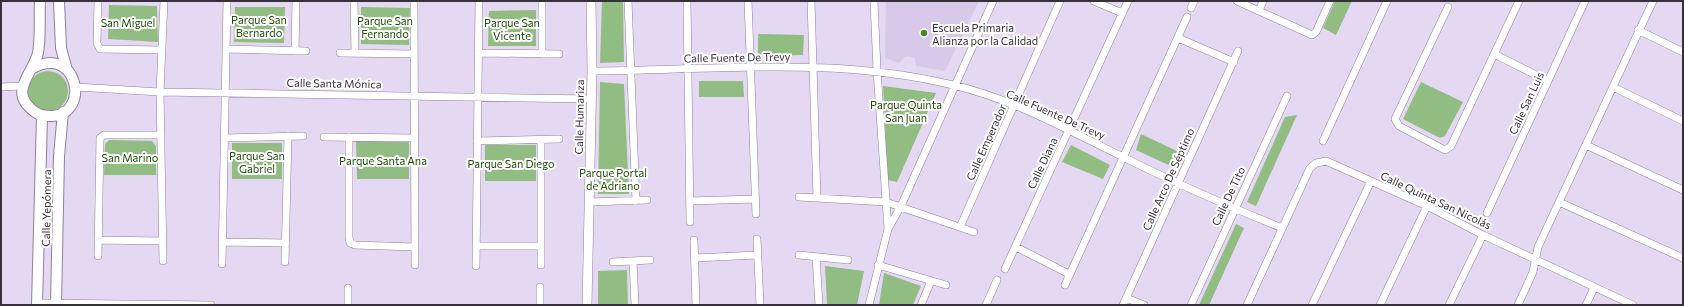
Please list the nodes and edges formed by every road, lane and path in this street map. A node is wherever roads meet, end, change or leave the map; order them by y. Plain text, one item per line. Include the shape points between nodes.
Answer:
1 (40, 1) edge
2 (59, 1) edge
3 (98, 1) edge
4 (164, 1) edge
5 (227, 1) edge
6 (296, 1) edge
7 (354, 1) edge
8 (414, 1) edge
9 (479, 1) edge
10 (542, 1) edge
11 (591, 1) edge
12 (628, 1) edge
13 (686, 1) edge
14 (748, 1) edge
15 (811, 1) edge
16 (874, 1) edge
17 (993, 1) edge
18 (1060, 1) edge
19 (1094, 1) edge
20 (1128, 1) edge
21 (1237, 1) edge
22 (1263, 1) edge
23 (1330, 1) edge
24 (1387, 1) edge
25 (1519, 1) edge
26 (1585, 1) edge
27 (1653, 1) edge
28 (1448, 8) dead end
29 (1259, 11) junction
30 (1122, 13) junction
31 (1187, 17) dead end
32 (1638, 30) junction
33 (1178, 38) junction
34 (162, 50) junction
35 (226, 50) junction
36 (295, 51) junction
37 (306, 51) dead end
38 (1238, 51) dead end
39 (1683, 52) edge
40 (340, 53) dead end
41 (355, 53) junction
42 (478, 53) junction
43 (414, 54) junction
44 (542, 54) junction
45 (559, 54) dead end
46 (1494, 54) junction
47 (1234, 62) junction
48 (751, 67) junction
49 (812, 67) junction
50 (688, 68) junction
51 (31, 69) junction
52 (68, 70) junction
53 (877, 70) junction
54 (592, 71) junction
55 (630, 71) junction
56 (1548, 80) junction
57 (954, 85) junction
58 (22, 86) junction
59 (1, 87) edge
60 (76, 87) junction
61 (1612, 87) junction
62 (160, 92) junction
63 (225, 93) junction
64 (413, 96) junction
65 (1287, 96) dead end
66 (478, 97) junction
67 (591, 99) junction
68 (1015, 105) junction
69 (63, 112) junction
70 (42, 116) junction
71 (1683, 121) edge
72 (1069, 130) junction
73 (161, 135) junction
74 (288, 136) junction
75 (303, 136) dead end
76 (324, 137) dead end
77 (224, 138) junction
78 (349, 138) junction
79 (414, 138) junction
80 (541, 140) junction
81 (560, 140) dead end
82 (477, 141) junction
83 (1323, 141) dead end
84 (1586, 145) junction
85 (1124, 158) junction
86 (1371, 181) junction
87 (1178, 183) junction
88 (1683, 190) edge
89 (799, 197) dead end
90 (817, 198) junction
91 (755, 199) junction
92 (647, 200) dead end
93 (636, 201) junction
94 (690, 201) junction
95 (589, 202) junction
96 (886, 202) junction
97 (1559, 202) junction
98 (900, 206) junction
99 (1427, 206) junction
100 (1234, 208) junction
101 (1487, 213) dead end
102 (756, 214) dead end
103 (690, 222) dead end
104 (960, 227) junction
105 (1282, 228) junction
106 (888, 229) junction
107 (974, 232) dead end
108 (1483, 235) junction
109 (757, 239) dead end
110 (98, 240) junction
111 (694, 240) dead end
112 (162, 241) junction
113 (222, 242) junction
114 (286, 243) junction
115 (415, 246) junction
116 (476, 246) junction
117 (540, 246) junction
118 (1016, 247) junction
119 (757, 255) junction
120 (799, 255) dead end
121 (98, 256) dead end
122 (816, 257) junction
123 (694, 258) junction
124 (1683, 258) edge
125 (1536, 259) junction
126 (650, 260) dead end
127 (848, 260) dead end
128 (163, 261) dead end
129 (633, 261) junction
130 (285, 262) dead end
131 (613, 262) dead end
132 (222, 264) dead end
133 (415, 265) dead end
134 (541, 265) dead end
135 (878, 265) junction
136 (476, 266) dead end
137 (1005, 269) dead end
138 (1069, 274) junction
139 (997, 280) dead end
140 (932, 281) junction
141 (946, 285) dead end
142 (1065, 285) dead end
143 (540, 286) dead end
144 (348, 288) dead end
145 (1594, 288) junction
146 (1126, 298) junction
147 (37, 304) edge
148 (56, 304) edge
149 (989, 304) edge
150 (158, 305) edge
151 (211, 305) edge
152 (348, 305) edge
153 (540, 305) edge
154 (587, 305) edge
155 (635, 305) edge
156 (696, 305) edge
157 (760, 305) edge
158 (819, 305) edge
159 (869, 305) edge
160 (921, 305) edge
161 (1123, 305) edge
162 (1144, 305) edge
163 (1191, 305) edge
164 (1247, 305) edge
165 (1312, 305) edge
166 (1380, 305) edge
167 (1449, 305) edge
168 (1518, 305) edge
169 (1586, 305) edge
170 (1633, 305) edge

1 - 51 main road via 39,46
2 - 52 main road via 60,42
3 - 34 street via 97,43 100,48
4 - 34 street
5 - 35 street
6 - 36 street
7 - 41 street
8 - 43 street
9 - 42 street
10 - 44 street
11 - 54 street, Calle Humariza
12 - 55 street
13 - 50 street
14 - 48 street
15 - 49 street
16 - 53 street
17 - 57 street
18 - 68 street, Calle Emperador
19 - 30 street
20 - 30 street, Calle Diana
21 - 29 street
22 - 29 street
23 - 29 street via 1316,32 1312,35
24 - 83 street
25 - 46 street
26 - 56 street, Calle San Luis
27 - 32 street
28 - 46 street via 1395,119 1397,125 1442,149 1449,148
30 - 72 street, Calle Diana
31 - 33 street
32 - 39 street
32 - 61 street
33 - 47 street
33 - 85 street
34 - 62 street
35 - 36 street
35 - 63 street
36 - 37 street
38 - 47 street, Calle Arco De Séptimo
40 - 41 street
41 - 43 street
42 - 44 street
42 - 66 street
43 - 64 street
44 - 45 street
46 - 56 street
47 - 87 street, Calle Arco De Séptimo
48 - 49 street, Calle Fuente De Trevy
48 - 50 street, Calle Fuente De Trevy
48 - 91 street
49 - 53 street, Calle Fuente De Trevy
49 - 90 street
50 - 55 street, Calle Fuente De Trevy
50 - 94 street
51 - 52 main road via 40,64 50,63 59,64
51 - 58 main road
52 - 60 main road
53 - 57 street, Calle Fuente De Trevy
53 - 96 street
54 - 55 street, Calle Fuente De Trevy
54 - 67 street, Calle Humariza
55 - 93 street
56 - 101 street, Calle San Luis
57 - 68 street, Calle Fuente De Trevy
57 - 98 street
58 - 59 street
58 - 70 main road via 28,106
60 - 62 street, Calle Santa Mónica
60 - 69 main road via 75,97
61 - 71 street
61 - 84 street
62 - 63 street, Calle Santa Mónica
62 - 73 street
63 - 64 street, Calle Santa Mónica
63 - 77 street
64 - 66 street, Calle Santa Mónica
64 - 79 street
65 - 100 street, Calle De Tito
66 - 67 street, Calle Santa Mónica
66 - 82 street
67 - 95 street, Calle Humariza
68 - 72 street, Calle Fuente De Trevy
68 - 104 street, Calle Emperador
69 - 70 main road via 54,116
69 - 148 main road, Calle Yepómera
70 - 147 main road, Calle Yepómera
72 - 85 street, Calle Fuente De Trevy
72 - 118 street, Calle Diana
73 - 110 street via 104,135 100,138
73 - 112 street
74 - 75 street
74 - 77 street
74 - 114 street
76 - 78 street
77 - 113 street
78 - 79 street
78 - 115 street via 350,243 355,246
79 - 115 street
80 - 81 street
80 - 82 street
80 - 117 street
82 - 116 street
84 - 88 street
84 - 97 street
85 - 87 street, Calle Fuente De Trevy
85 - 138 street
86 - 99 street, Calle Quinta San Nicolás
86 - 105 street, Calle Quinta San Nicolás via 1326,161 1316,163 1310,168
86 - 165 street
87 - 100 street, Calle Fuente De Trevy
87 - 146 street, Calle Arco De Séptimo
89 - 90 street
90 - 96 street
91 - 94 street
91 - 102 street
92 - 93 street
93 - 95 street
94 - 103 street
95 - 154 street, Calle Humariza
96 - 98 street
96 - 106 street
97 - 124 street
97 - 125 street via 1538,247
98 - 104 street
98 - 106 street
99 - 108 street, Calle Quinta San Nicolás
99 - 166 street
100 - 105 street, Calle Fuente De Trevy
100 - 163 street, Calle De Tito
104 - 107 street
105 - 164 street
106 - 135 street
108 - 125 street, Calle Quinta San Nicolás
108 - 167 street
109 - 119 street
110 - 112 street
110 - 121 street
111 - 123 street
112 - 128 street
113 - 114 street
113 - 132 street
114 - 130 street
115 - 133 street
116 - 117 street
116 - 136 street
117 - 134 street
118 - 137 street, Calle Diana
118 - 138 street
119 - 123 street
119 - 157 street
120 - 122 street
122 - 127 street
122 - 158 street
123 - 156 street
125 - 145 street, Calle Quinta San Nicolás
125 - 168 street
126 - 129 street
129 - 131 street
129 - 155 street
135 - 140 street
135 - 159 street
138 - 142 street
139 - 149 street
140 - 141 street
140 - 160 street
143 - 153 street
144 - 152 street
145 - 169 street
145 - 170 street, Calle Quinta San Nicolás
146 - 161 street, Calle Arco De Séptimo
146 - 162 street
147 - 148 street
148 - 150 street
150 - 151 street

